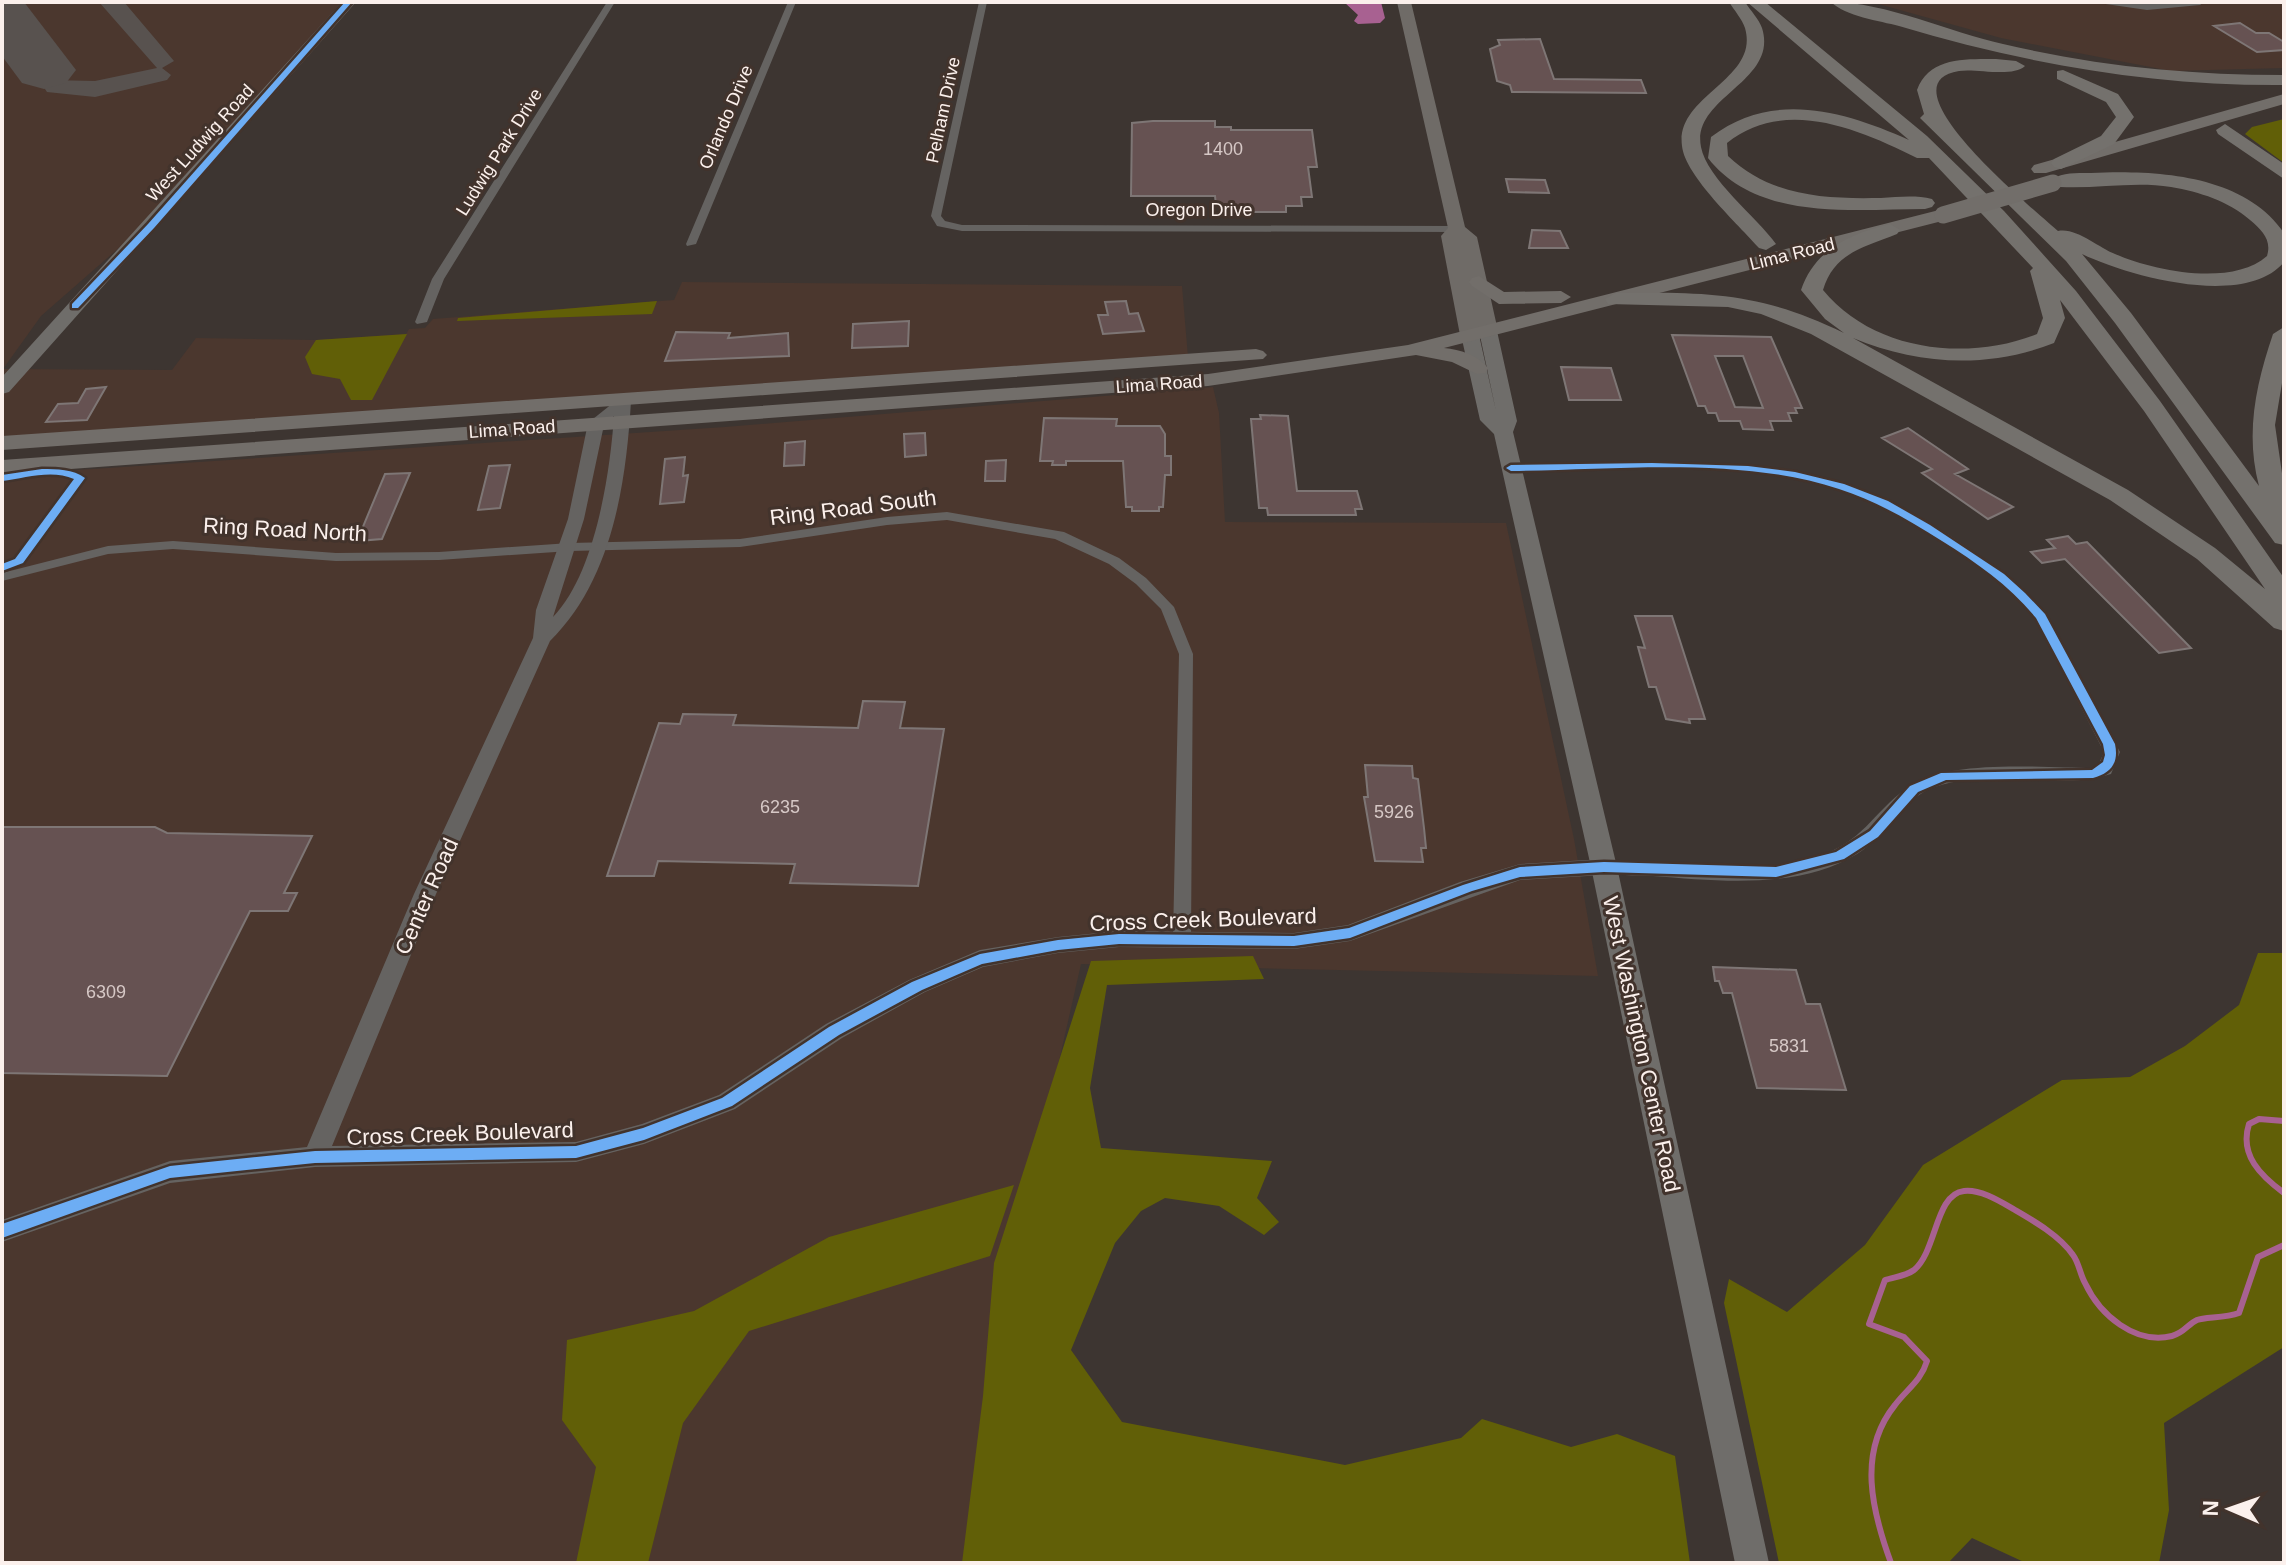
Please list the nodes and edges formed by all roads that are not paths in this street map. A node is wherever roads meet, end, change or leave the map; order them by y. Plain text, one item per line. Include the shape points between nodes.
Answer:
1 (349, 2) edge
2 (611, 2) edge
3 (792, 2) edge
4 (983, 2) edge
5 (1404, 2) edge
6 (1737, 2) edge
7 (1755, 2) edge
8 (1783, 2) edge
9 (1839, 2) edge
10 (2096, 2) edge
11 (2200, 2) edge
12 (1804, 15) dead end
13 (2284, 80) edge
14 (1908, 99) dead end
15 (2284, 99) edge
16 (2284, 113) edge
17 (2225, 130) junction
18 (1943, 131) junction
19 (2284, 173) edge
20 (2054, 174) junction
21 (1962, 178) junction
22 (1933, 207) junction
23 (2030, 215) junction
24 (941, 224) joint
25 (1457, 229) junction
26 (1890, 230) junction
27 (691, 244) dead end
28 (1766, 244) junction
29 (2036, 258) junction
30 (1479, 282) junction
31 (1561, 297) junction
32 (1616, 299) junction
33 (421, 322) dead end
34 (1477, 325) junction
35 (2284, 334) edge
36 (1408, 351) junction
37 (1477, 368) junction
38 (2, 388) edge
39 (623, 411) junction
40 (596, 423) junction
41 (1503, 432) junction
42 (2, 443) edge
43 (1510, 463) junction
44 (2, 467) edge
45 (2284, 517) edge
46 (2284, 537) edge
47 (570, 547) junction
48 (597, 547) junction
49 (2, 577) edge
50 (2284, 597) edge
51 (2284, 622) edge
52 (542, 638) junction
53 (1604, 867) junction
54 (1182, 938) junction
55 (315, 1157) junction
56 (2, 1231) edge
57 (1752, 1563) edge

1 - 38 main road, West Ludwig Road
2 - 33 street, Ludwig Park Drive via 438,279
3 - 27 street, Orlando Drive
4 - 24 street, Pelham Drive via 936,216
5 - 25 main road, West Washington Center Road
6 - 28 highway via 1754,31 1754,52 1738,79 1700,114 1690,143 1698,162
7 - 21 highway via 1858,82
8 - 12 highway
9 - 13 highway via 2078,66 2180,79
10 - 11 street via 2147,7
14 - 18 highway
15 - 20 highway, Lima Road
16 - 17 highway, Lima Road
17 - 19 highway
17 - 20 highway, Lima Road
18 - 20 highway via 1923,87 1941,71 2001,64 2062,74 2112,98 2125,117 2111,137
18 - 23 highway
20 - 22 highway, Lima Road, bridge
20 - 23 highway via 2191,186 2263,220 2278,241 2279,252 2273,262 2240,276 2162,275 2101,257
21 - 22 highway via 1881,133 1819,115 1752,120 1729,129 1718,141 1718,158 1733,175 1773,194 1846,206
21 - 29 highway
22 - 26 highway, Lima Road
22 - 28 highway, Lima Road
23 - 46 highway via 2123,318
24 - 25 street, Oregon Drive
25 - 30 main road, West Washington Center Road via 1468,237
25 - 34 main road, West Washington Center Road via 1450,236
26 - 29 highway via 1830,255 1817,269 1812,290 1829,312 1858,333 1910,348 1984,355 2022,350 2046,338 2054,318
26 - 32 highway, Lima Road
28 - 31 highway, Lima Road
29 - 50 highway via 2092,326
30 - 31 highway via 1499,298
30 - 34 main road, West Washington Center Road
31 - 34 highway, Lima Road
32 - 34 highway, Lima Road
32 - 51 highway via 1744,303 1801,323 2149,513 2249,587
34 - 36 highway, Lima Road
34 - 37 main road, West Washington Center Road
34 - 39 highway, Lima Road via 1230,358
34 - 41 main road, West Washington Center Road via 1508,421
35 - 45 highway via 2262,417 2262,451 2269,488
36 - 37 highway via 1450,354
36 - 39 highway, Lima Road via 1208,380
37 - 41 main road, West Washington Center Road via 1489,420
39 - 40 highway, Lima Road
39 - 42 highway, Lima Road
39 - 48 street, Center Road
40 - 44 highway, Lima Road
40 - 47 street, Center Road
41 - 43 main road, West Washington Center Road
43 - 53 main road, West Washington Center Road
43 - 53 street, Cross Creek Boulevard via 1760,470 1882,502 1923,524 2029,600 2109,744 2111,762 2093,774 1973,774 1931,781 1914,789 1874,834 1840,856 1799,867 1756,873
47 - 48 street, Ring Road South
47 - 49 street, Ring Road North via 364,557 136,547
47 - 52 street, Center Road via 545,610
48 - 52 street, Center Road via 575,601
48 - 54 street, Ring Road South via 740,543 947,516 1042,531 1114,561 1167,607 1186,654
52 - 55 street, Center Road via 425,894
53 - 54 street, Cross Creek Boulevard via 1520,872 1350,933 1294,941
53 - 57 main road, West Washington Center Road
54 - 55 street, Cross Creek Boulevard via 1058,945 980,959 834,1031 727,1102 644,1134 576,1152
55 - 56 street, Cross Creek Boulevard via 170,1172

